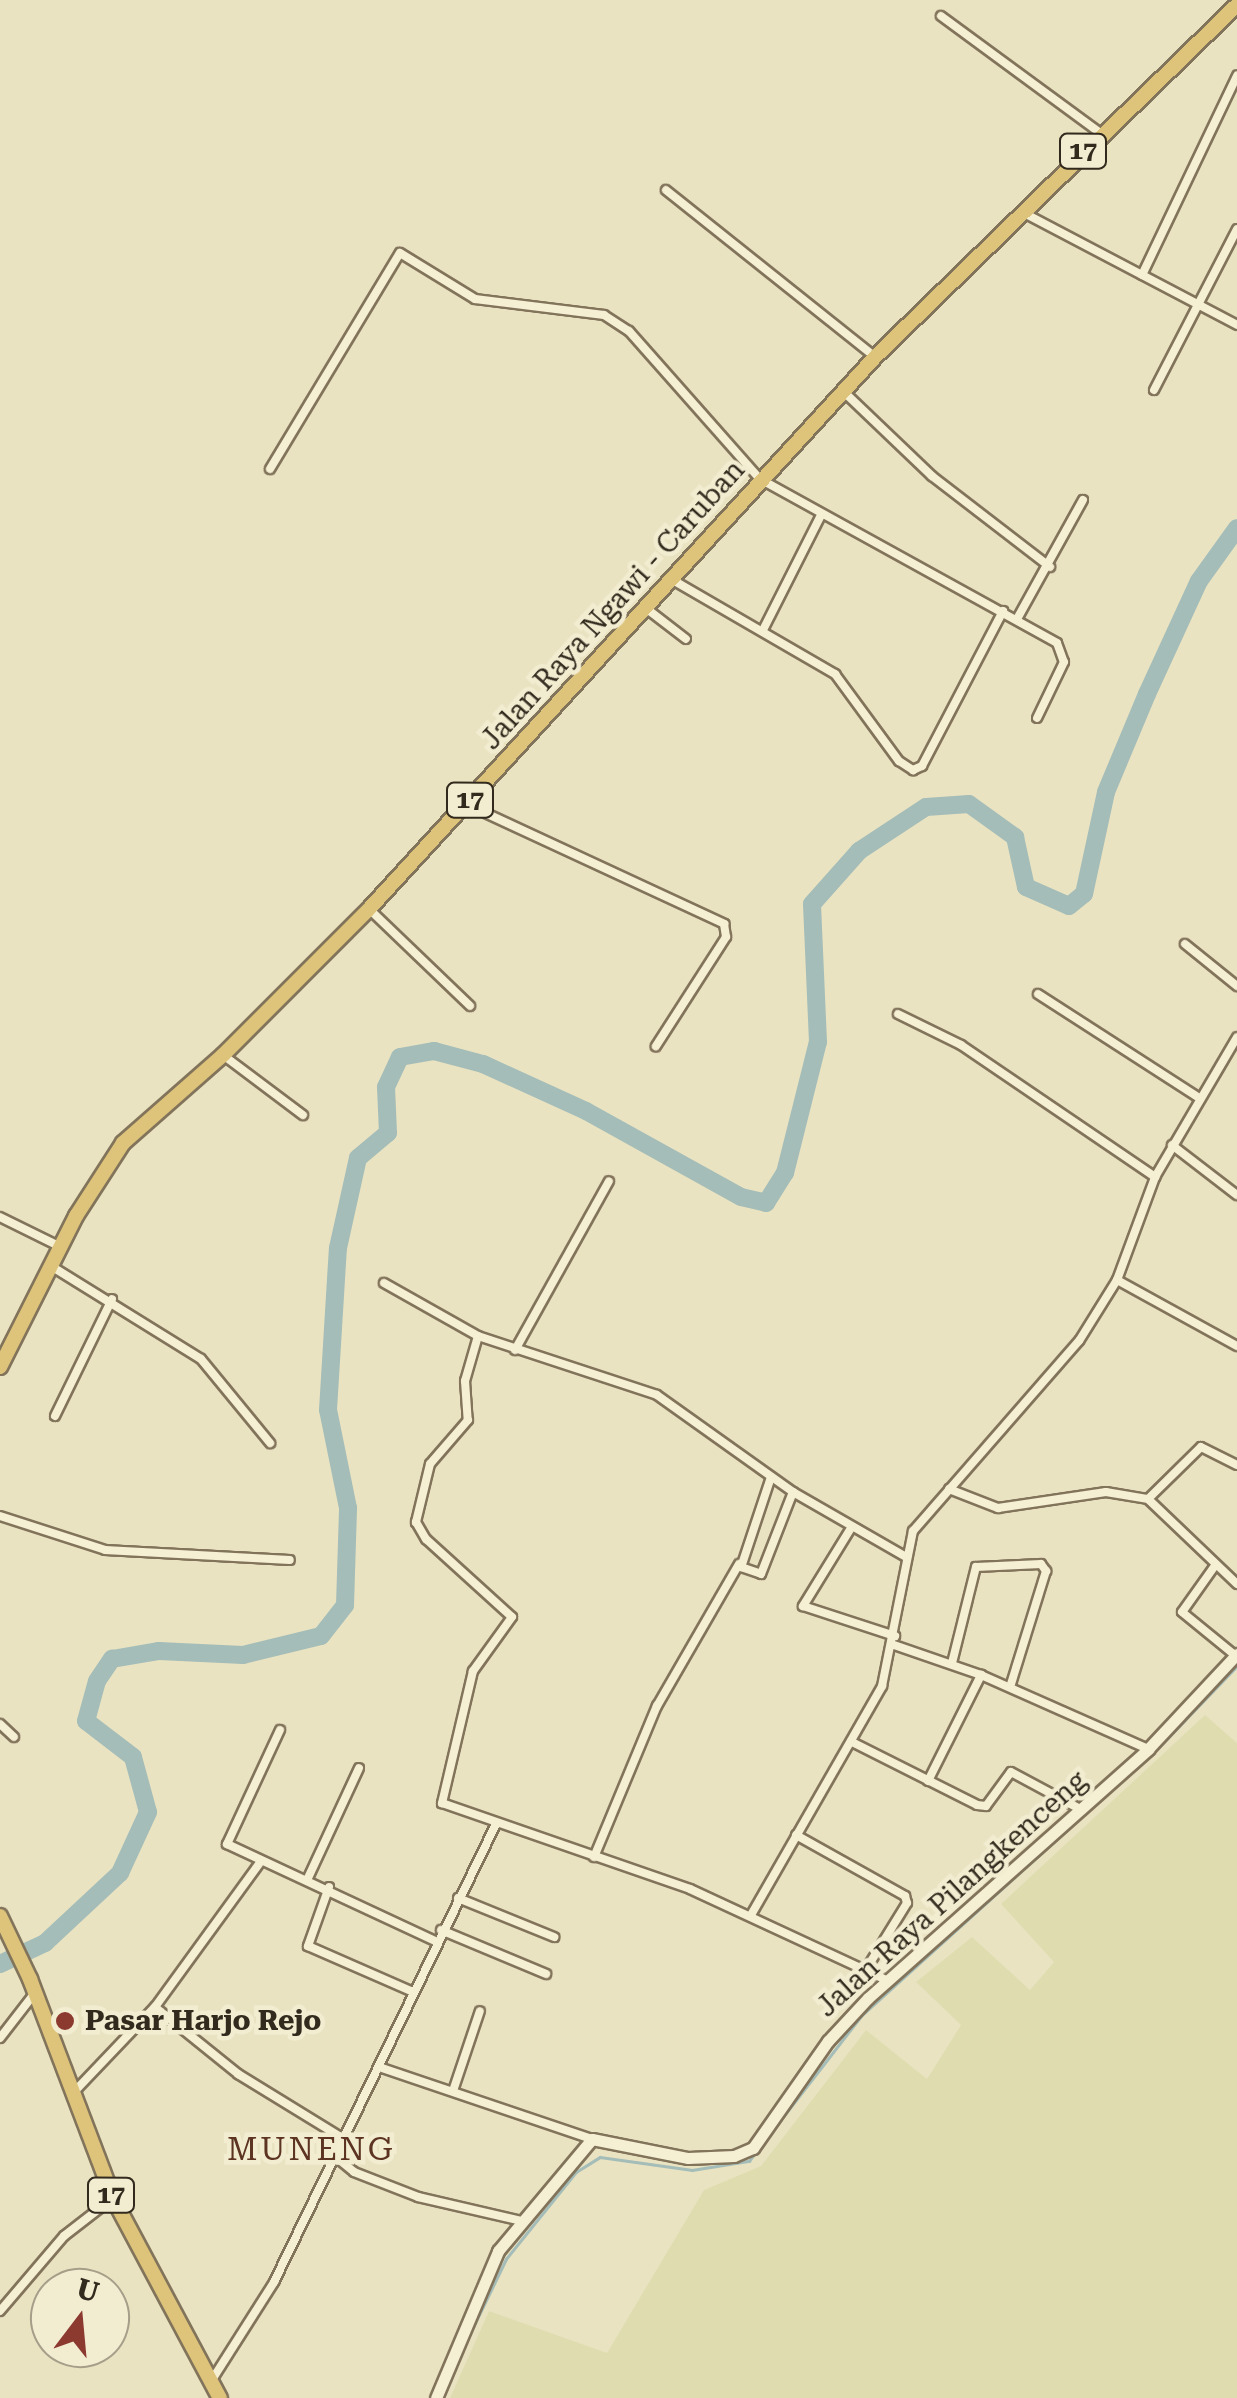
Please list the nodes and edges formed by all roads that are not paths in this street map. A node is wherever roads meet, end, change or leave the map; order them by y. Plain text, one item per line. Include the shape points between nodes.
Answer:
1 (1237, 5) edge
2 (941, 16) dead end
3 (1237, 76) edge
4 (1100, 133) junction
5 (666, 190) dead end
6 (1020, 210) junction
7 (1237, 229) edge
8 (1142, 275) junction
9 (1199, 307) junction
10 (1237, 324) edge
11 (875, 356) junction
12 (1154, 390) dead end
13 (843, 391) junction
14 (270, 469) dead end
15 (760, 479) junction
16 (1083, 500) dead end
17 (820, 515) junction
18 (1050, 567) junction
19 (671, 580) junction
20 (647, 609) junction
21 (1003, 611) junction
22 (1017, 619) junction
23 (764, 628) junction
24 (686, 639) dead end
25 (1037, 718) dead end
26 (466, 804) junction
27 (370, 908) junction
28 (1185, 944) dead end
29 (1237, 986) edge
30 (1038, 994) dead end
31 (470, 1006) dead end
32 (898, 1014) dead end
33 (1237, 1037) edge
34 (656, 1046) dead end
35 (223, 1055) junction
36 (1198, 1097) junction
37 (303, 1115) dead end
38 (1172, 1145) junction
39 (1155, 1177) junction
40 (609, 1181) dead end
41 (1237, 1195) edge
42 (0, 1216) edge
43 (61, 1248) junction
44 (51, 1266) junction
45 (1117, 1280) junction
46 (384, 1283) dead end
47 (112, 1299) junction
48 (478, 1336) junction
49 (1237, 1346) edge
50 (515, 1350) junction
51 (0, 1367) edge
52 (55, 1416) dead end
53 (270, 1443) dead end
54 (1237, 1465) edge
55 (771, 1478) junction
56 (949, 1489) junction
57 (793, 1492) junction
58 (1148, 1498) junction
59 (0, 1516) edge
60 (852, 1528) junction
61 (906, 1557) junction
62 (290, 1560) dead end
63 (740, 1564) junction
64 (1214, 1567) junction
65 (1237, 1584) edge
66 (894, 1640) junction
67 (1236, 1655) edge
68 (952, 1663) junction
69 (981, 1674) junction
70 (1010, 1687) junction
71 (0, 1724) edge
72 (280, 1730) dead end
73 (14, 1737) dead end
74 (852, 1742) junction
75 (1148, 1749) junction
76 (358, 1768) dead end
77 (928, 1781) junction
78 (1081, 1810) junction
79 (496, 1824) junction
80 (796, 1835) junction
81 (594, 1856) junction
82 (260, 1864) junction
83 (308, 1878) junction
84 (328, 1887) junction
85 (458, 1898) junction
86 (751, 1916) junction
87 (0, 1918) edge
88 (441, 1930) junction
89 (554, 1937) dead end
90 (435, 1941) junction
91 (865, 1971) junction
92 (546, 1974) dead end
93 (886, 1980) junction
94 (33, 1985) junction
95 (411, 1991) junction
96 (155, 2007) junction
97 (480, 2012) dead end
98 (0, 2038) edge
99 (379, 2067) junction
100 (453, 2091) junction
101 (72, 2094) junction
102 (344, 2139) junction
103 (592, 2139) junction
104 (338, 2158) junction
105 (113, 2198) junction
106 (522, 2221) junction
107 (0, 2311) edge
108 (210, 2383) junction
109 (220, 2398) edge
110 (436, 2398) edge

1 - 4 highway, Jalan Raya Ngawi - Caruban / 17
2 - 4 street
3 - 8 street
4 - 6 highway, Jalan Raya Ngawi - Caruban / 17
5 - 11 street
6 - 8 street
6 - 11 highway, Jalan Raya Ngawi - Caruban / 17
7 - 9 street
8 - 9 street
9 - 10 street
9 - 12 street
11 - 13 highway, Jalan Raya Ngawi - Caruban / 17
13 - 15 highway, Jalan Raya Ngawi - Caruban / 17
13 - 18 street via 932,476
14 - 15 street via 400,253 475,299 614,318
15 - 17 street
15 - 19 highway, Jalan Raya Ngawi - Caruban / 17
16 - 18 street
17 - 21 street
17 - 23 street
18 - 22 street
19 - 20 highway, Jalan Raya Ngawi - Caruban / 17
19 - 23 street
20 - 24 street
20 - 26 highway, Jalan Raya Ngawi - Caruban / 17
21 - 22 street
21 - 23 street via 922,766 913,770 899,761 834,674
22 - 25 street via 1064,652
26 - 27 highway, Jalan Raya Ngawi - Caruban / 17
26 - 34 street via 724,924 726,937
27 - 31 street
27 - 35 highway, Jalan Raya Ngawi - Caruban / 17
28 - 29 street
30 - 36 street
32 - 39 street via 961,1045
33 - 36 street
35 - 37 street
35 - 43 highway, Jalan Raya Ngawi - Caruban / 17 via 123,1143
36 - 38 street
38 - 39 street
38 - 41 street
39 - 45 street
40 - 50 street
42 - 43 street
43 - 44 highway, Jalan Raya Ngawi - Caruban / 17
44 - 47 street
44 - 51 highway, Jalan Raya Ngawi - Caruban / 17
45 - 49 street
45 - 56 street via 1047,1383
46 - 48 street
47 - 52 street
47 - 53 street via 201,1359
48 - 50 street
48 - 79 street via 465,1381 468,1420 430,1464 416,1522 426,1539 512,1617 473,1671 440,1799
50 - 55 street via 658,1395
54 - 58 street via 1202,1447
55 - 57 street
55 - 63 street
56 - 58 street via 998,1508 1106,1492
56 - 61 street via 914,1531
57 - 60 street
57 - 63 street via 761,1574
58 - 64 street
59 - 62 street via 105,1550
60 - 61 street
60 - 66 street via 802,1606
61 - 66 street
63 - 81 street via 664,1690
64 - 65 street
64 - 67 street via 1182,1612
66 - 68 street
66 - 74 street
67 - 75 main road, Jalan Raya Pilangkenceng
68 - 69 street
68 - 70 street via 976,1567 1041,1564 1046,1571
69 - 70 street
69 - 77 street
70 - 75 street
71 - 73 street
72 - 82 street via 227,1835 231,1848
74 - 77 street
74 - 80 street
75 - 78 main road, Jalan Raya Pilangkenceng
76 - 83 street
77 - 78 street via 984,1806 1011,1772
78 - 93 main road, Jalan Raya Pilangkenceng
79 - 81 street
79 - 85 street
80 - 86 street
80 - 91 street via 905,1896
81 - 86 street
82 - 83 street
82 - 96 street
83 - 84 street
84 - 90 street
84 - 95 street via 308,1946
85 - 88 street
85 - 89 street
86 - 91 street
87 - 94 highway, 17
88 - 90 street
88 - 92 street
90 - 95 street
91 - 93 street
93 - 103 main road, Jalan Raya Pilangkenceng via 828,2041 760,2141 744,2152 688,2158
94 - 98 street
94 - 101 highway, 17
95 - 99 street
96 - 101 street
96 - 102 street via 238,2074
97 - 100 street
99 - 100 street
99 - 102 street
100 - 103 street
101 - 105 highway, 17
102 - 104 street
103 - 106 main road
104 - 106 street via 354,2172 418,2197
104 - 108 street via 274,2282
105 - 107 street via 39,2261
105 - 108 highway, 17
106 - 110 main road via 481,2285
108 - 109 highway, 17

